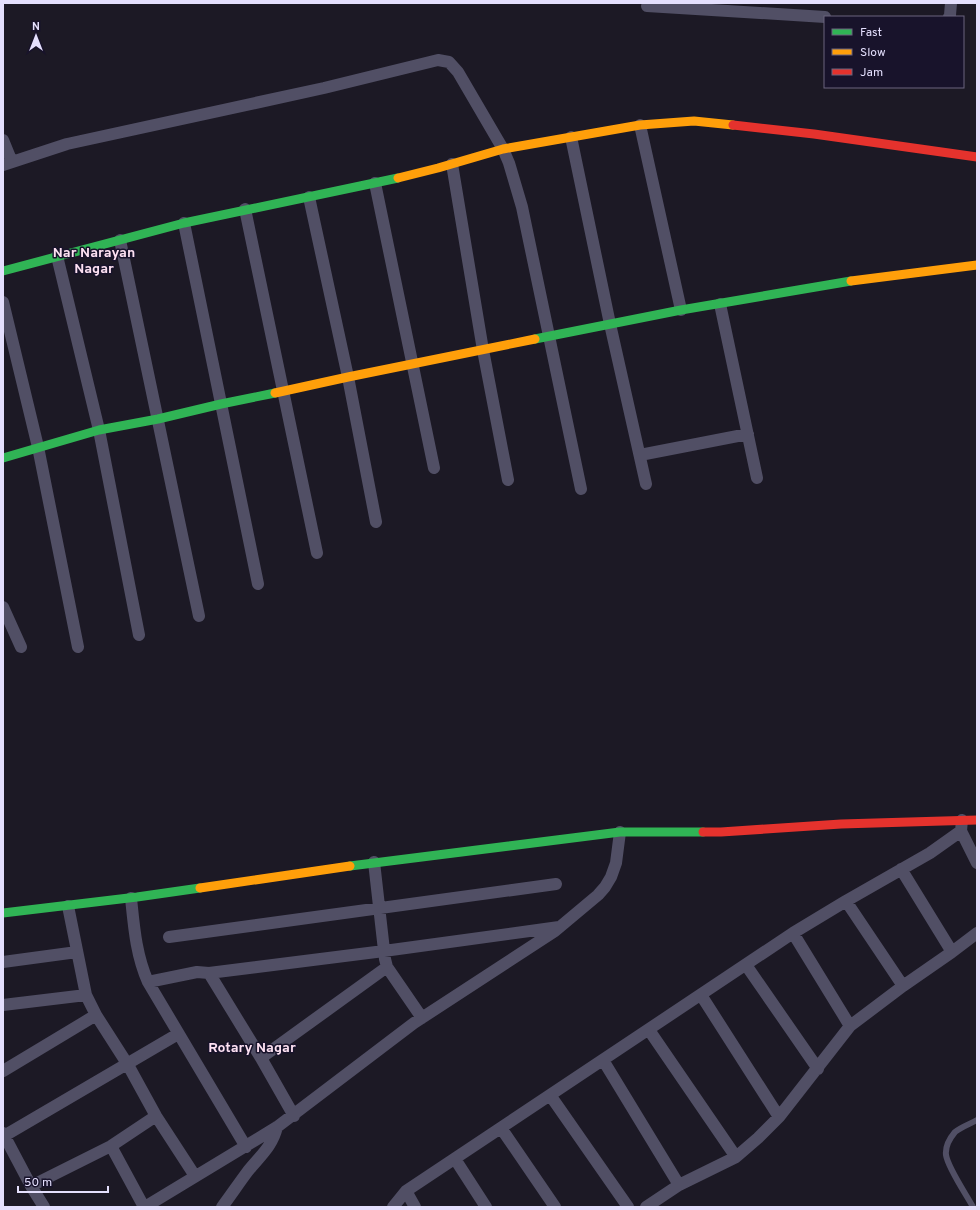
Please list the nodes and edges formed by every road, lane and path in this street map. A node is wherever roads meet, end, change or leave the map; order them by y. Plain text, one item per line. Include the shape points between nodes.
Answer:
1 (807, 3) edge
2 (951, 3) edge
3 (647, 6) dead end
4 (807, 15) junction
5 (950, 16) edge
6 (824, 17) edge
7 (640, 125) junction
8 (571, 137) junction
9 (3, 140) edge
10 (503, 149) junction
11 (977, 157) edge
12 (8, 163) edge
13 (452, 164) junction
14 (375, 183) junction
15 (309, 197) junction
16 (245, 209) junction
17 (184, 222) junction
18 (120, 240) junction
19 (57, 256) junction
20 (977, 265) edge
21 (3, 271) edge
22 (3, 302) edge
23 (720, 304) junction
24 (681, 310) junction
25 (610, 324) junction
26 (549, 337) junction
27 (483, 350) junction
28 (413, 365) junction
29 (348, 378) junction
30 (283, 392) junction
31 (221, 404) junction
32 (158, 419) junction
33 (99, 430) junction
34 (748, 434) junction
35 (38, 447) junction
36 (640, 455) junction
37 (3, 458) edge
38 (434, 468) dead end
39 (757, 478) dead end
40 (508, 480) dead end
41 (646, 484) dead end
42 (581, 490) dead end
43 (376, 522) dead end
44 (317, 553) dead end
45 (258, 584) dead end
46 (3, 607) edge
47 (199, 616) dead end
48 (139, 635) dead end
49 (21, 647) dead end
50 (78, 647) dead end
51 (977, 820) edge
52 (961, 826) junction
53 (620, 832) junction
54 (374, 862) junction
55 (977, 863) edge
56 (901, 870) junction
57 (556, 884) dead end
58 (131, 898) junction
59 (846, 901) junction
60 (68, 906) junction
61 (380, 909) junction
62 (3, 913) edge
63 (561, 926) junction
64 (793, 933) junction
65 (977, 933) edge
66 (169, 937) dead end
67 (384, 951) junction
68 (77, 952) junction
69 (952, 952) junction
70 (3, 962) edge
71 (746, 965) junction
72 (387, 967) junction
73 (209, 973) junction
74 (148, 982) junction
75 (903, 986) junction
76 (86, 995) junction
77 (701, 995) junction
78 (3, 1005) edge
79 (96, 1015) junction
80 (422, 1018) junction
81 (850, 1026) junction
82 (649, 1030) junction
83 (178, 1034) junction
84 (261, 1058) junction
85 (603, 1060) junction
86 (128, 1064) junction
87 (818, 1069) junction
88 (3, 1071) edge
89 (550, 1095) junction
90 (156, 1116) junction
91 (294, 1116) junction
92 (779, 1117) junction
93 (977, 1120) edge
94 (277, 1127) junction
95 (501, 1128) junction
96 (4, 1134) edge
97 (111, 1146) junction
98 (246, 1147) junction
99 (736, 1157) junction
100 (455, 1159) junction
101 (195, 1176) junction
102 (31, 1186) junction
103 (679, 1186) junction
104 (406, 1191) junction
105 (44, 1207) edge
106 (145, 1207) edge
107 (222, 1207) edge
108 (393, 1207) edge
109 (415, 1207) edge
110 (486, 1207) edge
111 (555, 1207) edge
112 (628, 1207) edge
113 (646, 1207) edge
114 (973, 1207) edge

1 - 4 street
2 - 5 street
3 - 4 street
4 - 6 street
7 - 8 street
7 - 11 street via 694,121 814,134
7 - 24 street
8 - 10 street
8 - 25 street
9 - 12 street
10 - 12 street via 458,72 449,62 438,60 324,88 67,144
10 - 13 street
10 - 26 street via 522,207
13 - 14 street
13 - 27 street
14 - 15 street
14 - 28 street
15 - 16 street
15 - 29 street
16 - 17 street
16 - 30 street
17 - 18 street
17 - 31 street
18 - 19 street
18 - 32 street
19 - 21 street
19 - 33 street
20 - 23 street via 854,281
22 - 35 street
23 - 24 street
23 - 34 street
24 - 25 street
25 - 26 street
25 - 36 street
26 - 27 street
26 - 42 street
27 - 28 street
27 - 40 street
28 - 29 street
28 - 38 street
29 - 30 street
29 - 43 street
30 - 31 street
30 - 44 street
31 - 32 street
31 - 45 street
32 - 33 street
32 - 47 street
33 - 35 street
33 - 48 street
34 - 36 street
34 - 39 street
35 - 37 street
35 - 50 street
36 - 41 street
46 - 49 street
51 - 52 street
52 - 53 street via 841,824 721,832
52 - 55 street
52 - 56 street via 930,853
53 - 54 street
53 - 63 street via 616,863 611,877 598,895
54 - 58 street
54 - 61 street
56 - 59 street
56 - 69 street
57 - 61 street
58 - 60 street
58 - 74 street via 136,945
59 - 64 street
59 - 75 street
60 - 62 street
60 - 68 street
61 - 66 street
61 - 67 street
63 - 67 street
63 - 80 street
64 - 71 street
64 - 81 street
65 - 69 street
67 - 72 street
67 - 73 street
68 - 70 street
68 - 76 street
69 - 75 street
71 - 77 street
71 - 87 street
72 - 80 street
72 - 84 street
73 - 74 street via 197,972
73 - 84 street
74 - 83 street
75 - 81 street
76 - 78 street
76 - 79 street
77 - 82 street
77 - 92 street
79 - 86 street
79 - 88 street
80 - 91 street
81 - 87 street
82 - 85 street
82 - 99 street
83 - 86 street
83 - 98 street
84 - 91 street
85 - 89 street
85 - 103 street
86 - 90 street
86 - 96 street
87 - 92 street
89 - 95 street
89 - 112 street
90 - 97 street
90 - 101 street
91 - 94 street
92 - 99 street
93 - 114 lane via 956,1131 947,1146 946,1155
94 - 98 street
94 - 107 street via 270,1146
95 - 100 street
95 - 111 street
96 - 102 street
97 - 102 street
97 - 106 street
98 - 101 street
99 - 103 street
100 - 104 street
100 - 110 street
101 - 106 street
102 - 105 street
103 - 113 street
104 - 108 street
104 - 109 street

